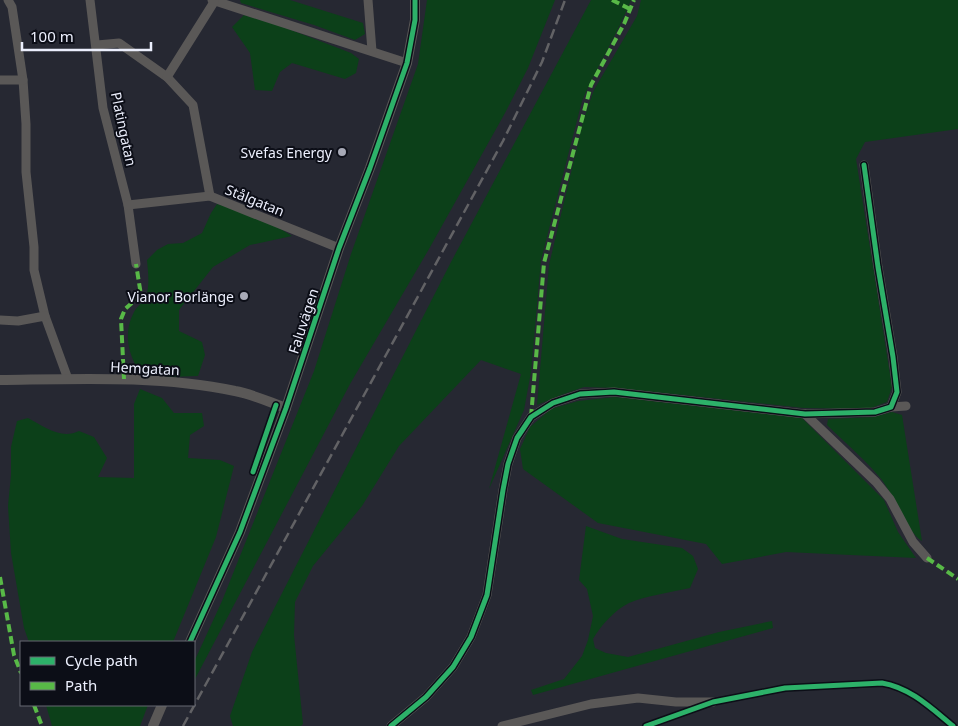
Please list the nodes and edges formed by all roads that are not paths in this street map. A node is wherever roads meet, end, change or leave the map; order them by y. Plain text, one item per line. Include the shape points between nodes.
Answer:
1 (8, 0) edge
2 (90, 0) edge
3 (368, 0) edge
4 (415, 0) edge
5 (213, 1) edge
6 (97, 45) junction
7 (372, 51) junction
8 (407, 63) junction
9 (167, 78) junction
10 (0, 80) edge
11 (23, 80) junction
12 (864, 165) dead end
13 (210, 196) junction
14 (128, 206) junction
15 (339, 248) junction
16 (136, 264) dead end
17 (45, 316) junction
18 (0, 320) edge
19 (68, 379) junction
20 (0, 380) edge
21 (906, 406) dead end
22 (891, 407) junction
23 (286, 408) junction
24 (805, 414) junction
25 (927, 558) dead end
26 (190, 641) edge
27 (713, 702) dead end
28 (162, 706) edge
29 (398, 724) edge
30 (153, 726) edge
31 (502, 726) edge

1 - 11 street via 12,7
2 - 6 street, Platingatan
3 - 7 street
4 - 8 street, Faluvägen via 415,20
5 - 7 street
5 - 9 street
6 - 9 street via 119,42
6 - 14 street, Platingatan via 103,108
7 - 8 street
8 - 15 street, Faluvägen
9 - 13 street via 193,105
10 - 11 street
11 - 17 street via 34,270
12 - 22 street via 897,392
13 - 14 street, Stålgatan
13 - 15 street, Stålgatan
14 - 16 street, Platingatan
15 - 23 street, Faluvägen
17 - 18 street via 18,321
17 - 19 street
19 - 20 street, Hemgatan
19 - 23 street, Hemgatan via 177,382 237,391
21 - 22 street
22 - 24 street via 875,412
23 - 26 street, Faluvägen via 240,532
24 - 25 street via 876,482
24 - 29 street via 614,392 580,394 554,403 531,417 508,464 487,594 471,637 453,667
27 - 31 street via 638,698 590,704
28 - 30 street

